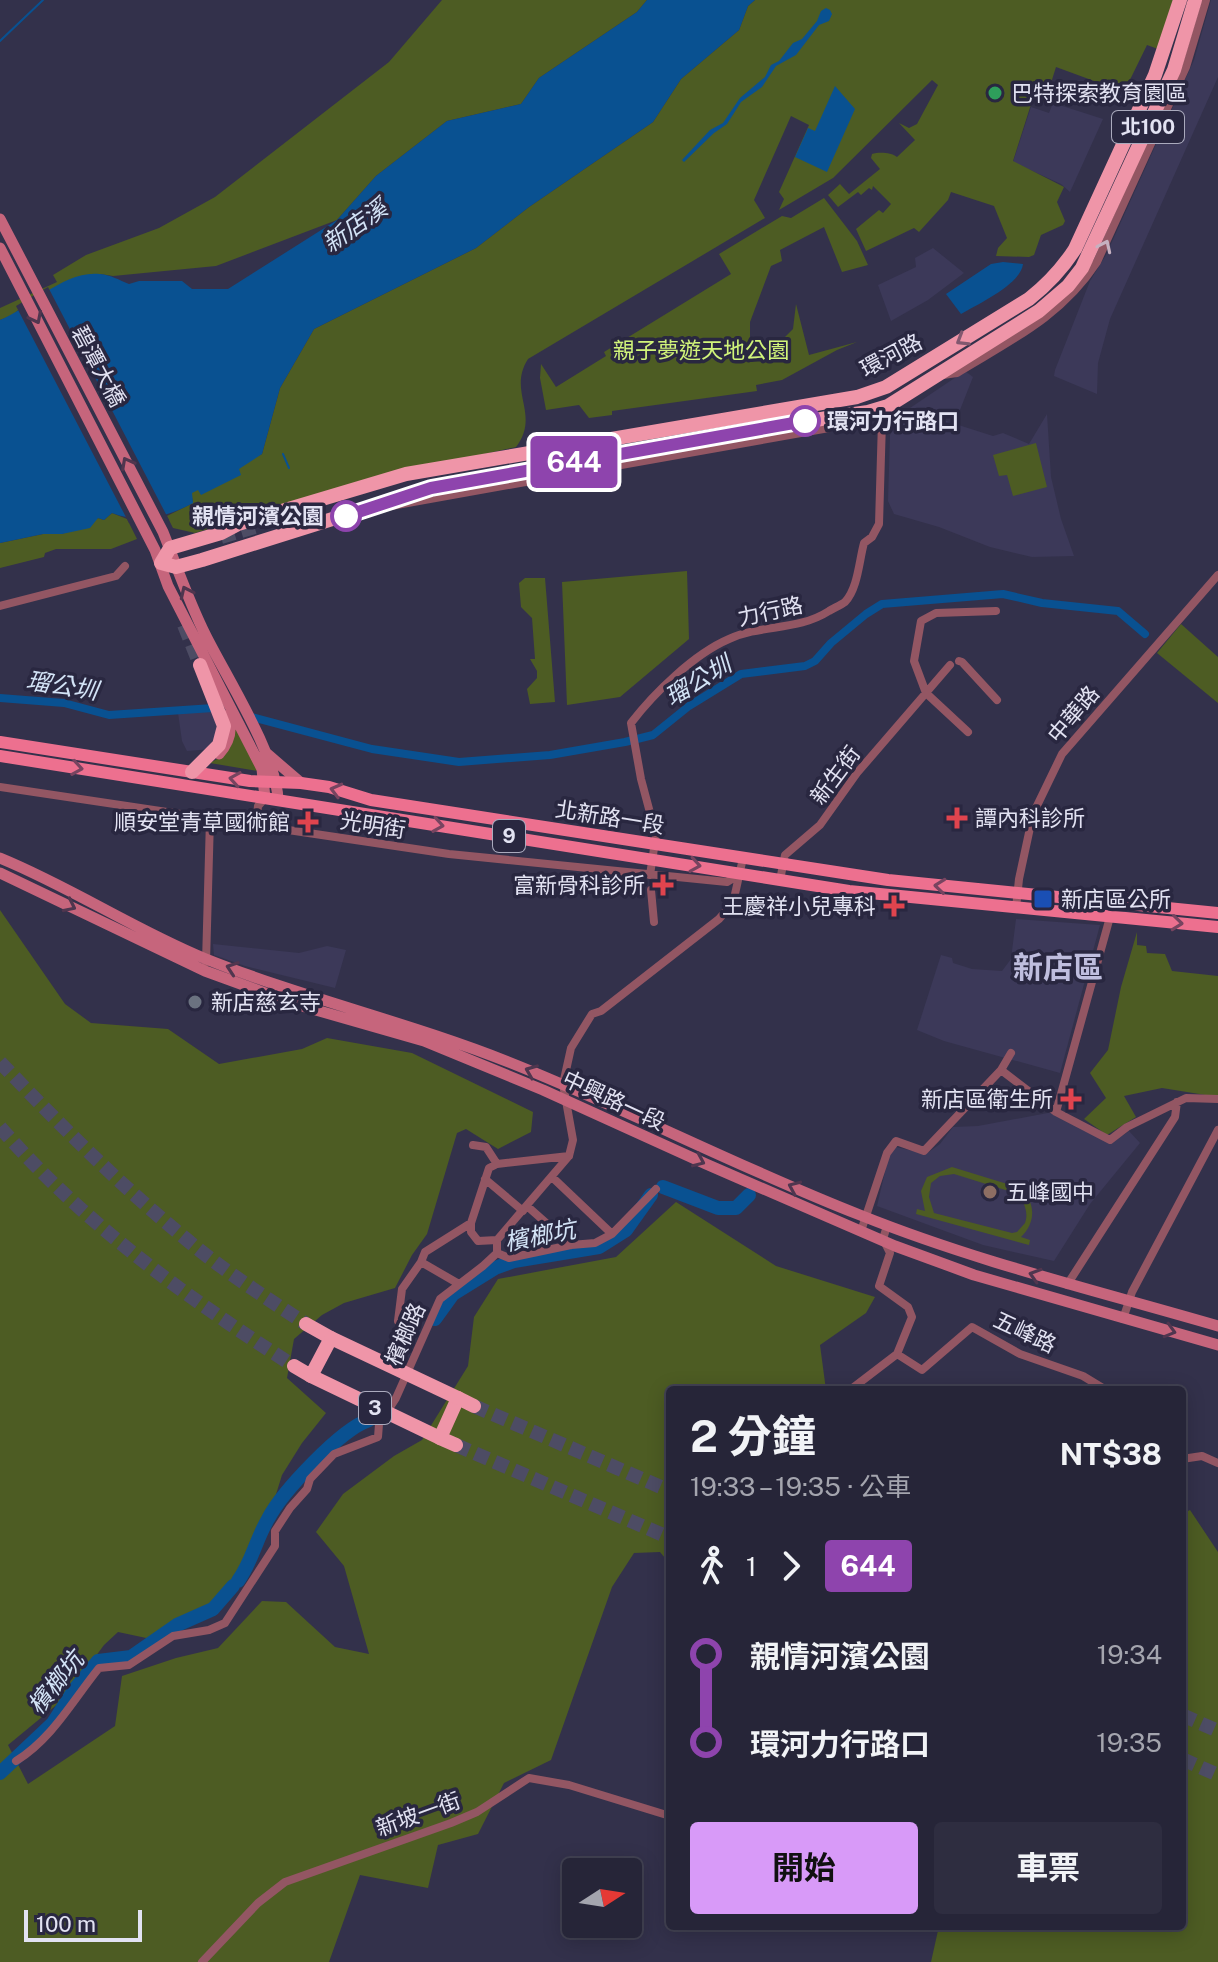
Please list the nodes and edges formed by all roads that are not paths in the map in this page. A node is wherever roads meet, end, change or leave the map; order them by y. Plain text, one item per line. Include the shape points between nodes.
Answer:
1 (1180, 0) edge
2 (1195, 0) edge
3 (1206, 0) edge
4 (0, 219) edge
5 (0, 248) edge
6 (939, 376) junction
7 (888, 406) junction
8 (463, 466) junction
9 (426, 472) junction
10 (255, 527) tunnel mouth
11 (170, 559) junction
12 (125, 566) dead end
13 (1218, 575) edge
14 (1214, 586) edge
15 (0, 606) edge
16 (996, 611) dead end
17 (200, 665) tunnel mouth
18 (216, 677) junction
19 (926, 693) junction
20 (997, 700) dead end
21 (968, 732) dead end
22 (0, 742) edge
23 (265, 752) junction
24 (0, 756) edge
25 (192, 772) junction
26 (271, 783) junction
27 (301, 783) junction
28 (0, 787) edge
29 (271, 799) junction
30 (210, 819) junction
31 (256, 826) junction
32 (655, 844) junction
33 (653, 858) junction
34 (743, 858) junction
35 (782, 863) junction
36 (1, 866) edge
37 (740, 874) junction
38 (650, 875) junction
39 (780, 880) junction
40 (651, 890) dead end
41 (1018, 893) junction
42 (1016, 908) junction
43 (1218, 913) edge
44 (1110, 917) junction
45 (654, 922) dead end
46 (1218, 927) edge
47 (206, 965) junction
48 (1011, 1053) dead end
49 (1001, 1070) junction
50 (563, 1084) junction
51 (1218, 1099) edge
52 (567, 1102) junction
53 (1177, 1102) junction
54 (1056, 1112) junction
55 (1218, 1130) edge
56 (473, 1145) dead end
57 (569, 1156) junction
58 (497, 1164) junction
59 (552, 1177) junction
60 (485, 1179) junction
61 (656, 1189) dead end
62 (525, 1208) junction
63 (866, 1218) junction
64 (471, 1223) junction
65 (887, 1226) junction
66 (861, 1231) junction
67 (612, 1234) junction
68 (883, 1239) junction
69 (497, 1240) junction
70 (571, 1245) junction
71 (497, 1253) junction
72 (421, 1262) junction
73 (459, 1284) junction
74 (1067, 1285) junction
75 (1129, 1301) junction
76 (1123, 1319) junction
77 (398, 1321) dead end
78 (306, 1324) tunnel mouth
79 (1218, 1326) edge
80 (331, 1338) junction
81 (1218, 1345) edge
82 (897, 1354) junction
83 (294, 1366) tunnel mouth
84 (311, 1376) junction
85 (855, 1386) edge
86 (1099, 1386) edge
87 (458, 1398) junction
88 (474, 1406) tunnel mouth
89 (440, 1438) junction
90 (456, 1445) tunnel mouth
91 (1186, 1458) edge
92 (1218, 1463) edge
93 (16, 1761) dead end
94 (666, 1815) edge
95 (202, 1962) edge

1 -> 8 highway, 環河路 / 北100 via 1155,75 1075,249 1050,283 1029,299 872,393
2 - 6 highway, 環河路 / 北100 via 1174,70 1082,268 1053,300
6 -> 3 street, 環河路 via 957,373 1050,316 1084,282 1186,67
11 -> 4 street, 碧潭大橋 via 163,532
5 -> 11 street, 碧潭大橋 via 151,542
6 - 7 highway, 環河路 / 北100
7 - 11 highway, 環河路 / 北100 via 431,488
7 - 32 street, 力行路 via 882,421 879,524 864,543 846,601 816,620 728,639 688,666 631,723
8 - 9 highway, 環河路 / 北100
8 - 11 highway, 北100
9 - 10 highway
9 - 11 highway, 北100 via 362,485
11 - 18 street via 168,586
23 -> 11 street
12 - 15 street via 116,576
13 - 14 street, 中華路
14 - 41 street, 中華路 via 1062,754 1033,814
16 - 19 street via 936,613 921,621 914,661
17 - 25 highway via 224,726 219,745
18 - 25 street via 230,720 229,737 218,755
18 - 26 street
19 - 20 street, 新生街 via 954,663
19 - 21 street
19 - 35 street, 新生街 via 820,825
22 - 25 main road, 北新路一段 / 9
23 - 26 street
23 - 27 street
24 -> 29 main road, 北新路一段 / 9
26 -> 25 main road, 北新路一段 / 9
26 - 27 main road, 北新路一段 / 9
26 - 29 street
32 -> 27 main road, 北新路一段 / 9 via 371,800
28 - 30 street, 光明街
29 - 31 street via 258,806
29 -> 33 main road, 北新路一段 / 9
30 - 31 street, 光明街
30 - 47 street
31 - 38 street, 光明街 via 514,863
32 - 33 street, 力行路
32 - 34 main road, 北新路一段 / 9
33 -> 37 main road, 北新路一段 / 9
33 - 38 street, 力行路
34 - 35 main road, 北新路一段 / 9
34 - 37 street
35 - 39 street
41 -> 35 main road, 北新路一段 / 9
36 - 47 street, 中興路一段
37 - 38 street, 光明街 via 727,882
37 - 39 main road, 北新路一段 / 9
37 - 50 street via 733,903 719,919 592,1014 571,1048
39 - 42 main road, 北新路一段 / 9
40 - 45 street
41 - 42 street, 中華路
41 - 43 main road, 北新路一段 / 9
42 - 44 main road, 北新路一段 / 9
44 -> 46 main road, 北新路一段 / 9
44 - 54 street
50 -> 47 street, 中興路一段 via 393,1020
47 - 52 street, 中興路一段 via 295,1004 424,1041
48 - 49 street
49 - 54 street
49 - 63 street via 924,1151 896,1141 887,1153
50 - 52 street
63 -> 50 street, 中興路一段
51 - 53 street
52 - 57 street via 573,1140
52 -> 66 street, 中興路一段
53 - 54 street via 1110,1140
53 - 74 street via 1175,1117
55 - 75 street
56 - 58 street via 486,1147
57 - 58 street
57 - 59 street
58 - 60 street
59 - 62 street
59 - 67 street
60 - 62 street
60 - 64 street
61 - 67 street
62 - 69 street
62 - 70 street
63 - 65 street, 中興路一段
63 - 66 street
64 - 69 street via 478,1241
64 - 72 street via 425,1252
65 - 68 street
74 -> 65 street, 中興路一段
66 - 68 street, 中興路一段
67 - 70 street via 595,1243
68 - 76 street, 中興路一段 via 974,1275
68 - 82 street via 890,1253 879,1286 908,1307 912,1317
69 - 71 street
70 - 71 street via 509,1258
71 - 73 street, 檳榔路
72 - 73 street
72 - 77 street via 402,1289
73 - 93 street, 檳榔路 via 440,1299 379,1424 378,1437 334,1454 310,1479 225,1623 173,1636 129,1665 99,1668 48,1736
74 - 75 street, 中興路一段
75 - 76 street
75 - 79 street, 中興路一段
76 -> 81 street, 中興路一段
78 - 80 highway, 3
80 - 84 highway
80 - 87 highway, 3, bridge
82 - 85 street
82 - 86 street, 五峰路 via 922,1370 972,1327 1020,1354
83 - 84 highway, 3
84 - 89 highway, 3, bridge
87 - 88 highway, 3
87 - 89 highway
89 - 90 highway, 3
91 - 92 street via 1202,1456
94 - 95 street, 新坡一街 via 529,1778 477,1812 285,1882

